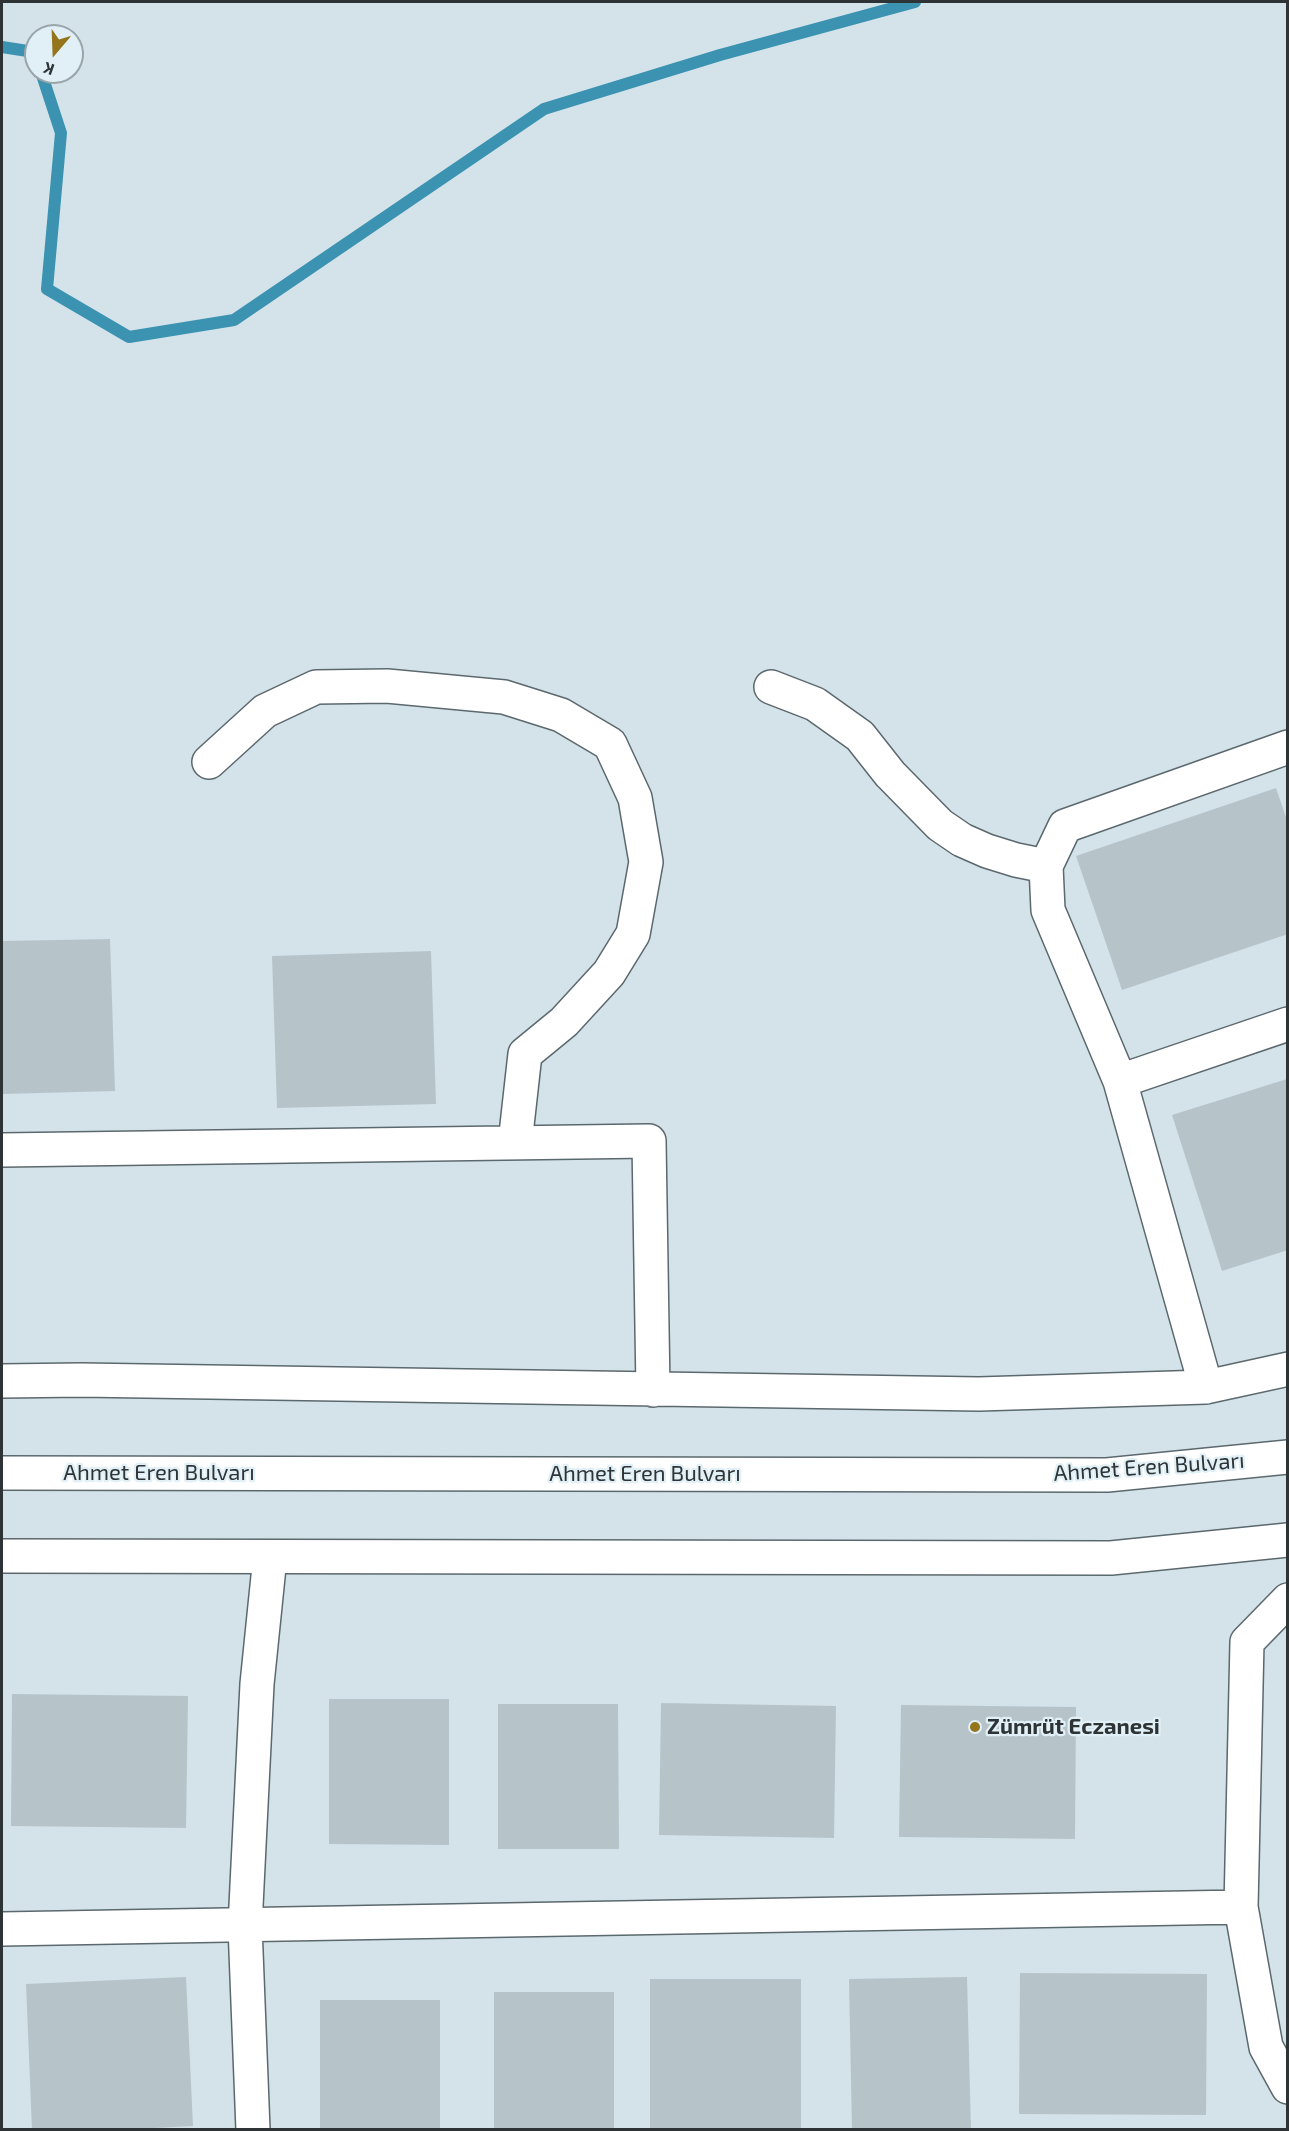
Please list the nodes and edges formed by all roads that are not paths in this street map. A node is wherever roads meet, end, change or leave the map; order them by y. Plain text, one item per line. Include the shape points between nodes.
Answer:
1 (771, 687) dead end
2 (1287, 747) edge
3 (209, 762) dead end
4 (1046, 866) junction
5 (1287, 1024) edge
6 (1120, 1081) junction
7 (515, 1143) junction
8 (2, 1150) edge
9 (1287, 1369) edge
10 (2, 1381) edge
11 (1206, 1387) junction
12 (653, 1390) junction
13 (1287, 1457) edge
14 (2, 1473) edge
15 (1287, 1540) edge
16 (2, 1556) edge
17 (270, 1557) junction
18 (1287, 1600) edge
19 (1241, 1907) junction
20 (245, 1926) junction
21 (2, 1929) edge
22 (1287, 2087) edge
23 (253, 2130) edge

1 - 4 street via 815,704 860,736 890,774 940,825 962,840 1016,860
2 - 4 street via 1065,826
3 - 7 street via 265,711 316,687 387,686 504,697 561,715 610,744 635,798 646,862 633,934 609,973 564,1022 525,1054
4 - 6 street via 1048,910
5 - 6 street
6 - 11 street
7 - 8 street
7 - 12 street via 649,1141
9 - 11 street
10 - 12 street
11 - 12 street via 979,1394
13 - 14 street, Ahmet Eren Bulvarı via 1107,1475
15 - 17 street via 1111,1558
16 - 17 street
17 - 20 street via 257,1684
18 - 19 street via 1247,1642
19 - 20 street
19 - 22 street via 1266,2047
20 - 21 street
20 - 23 street

